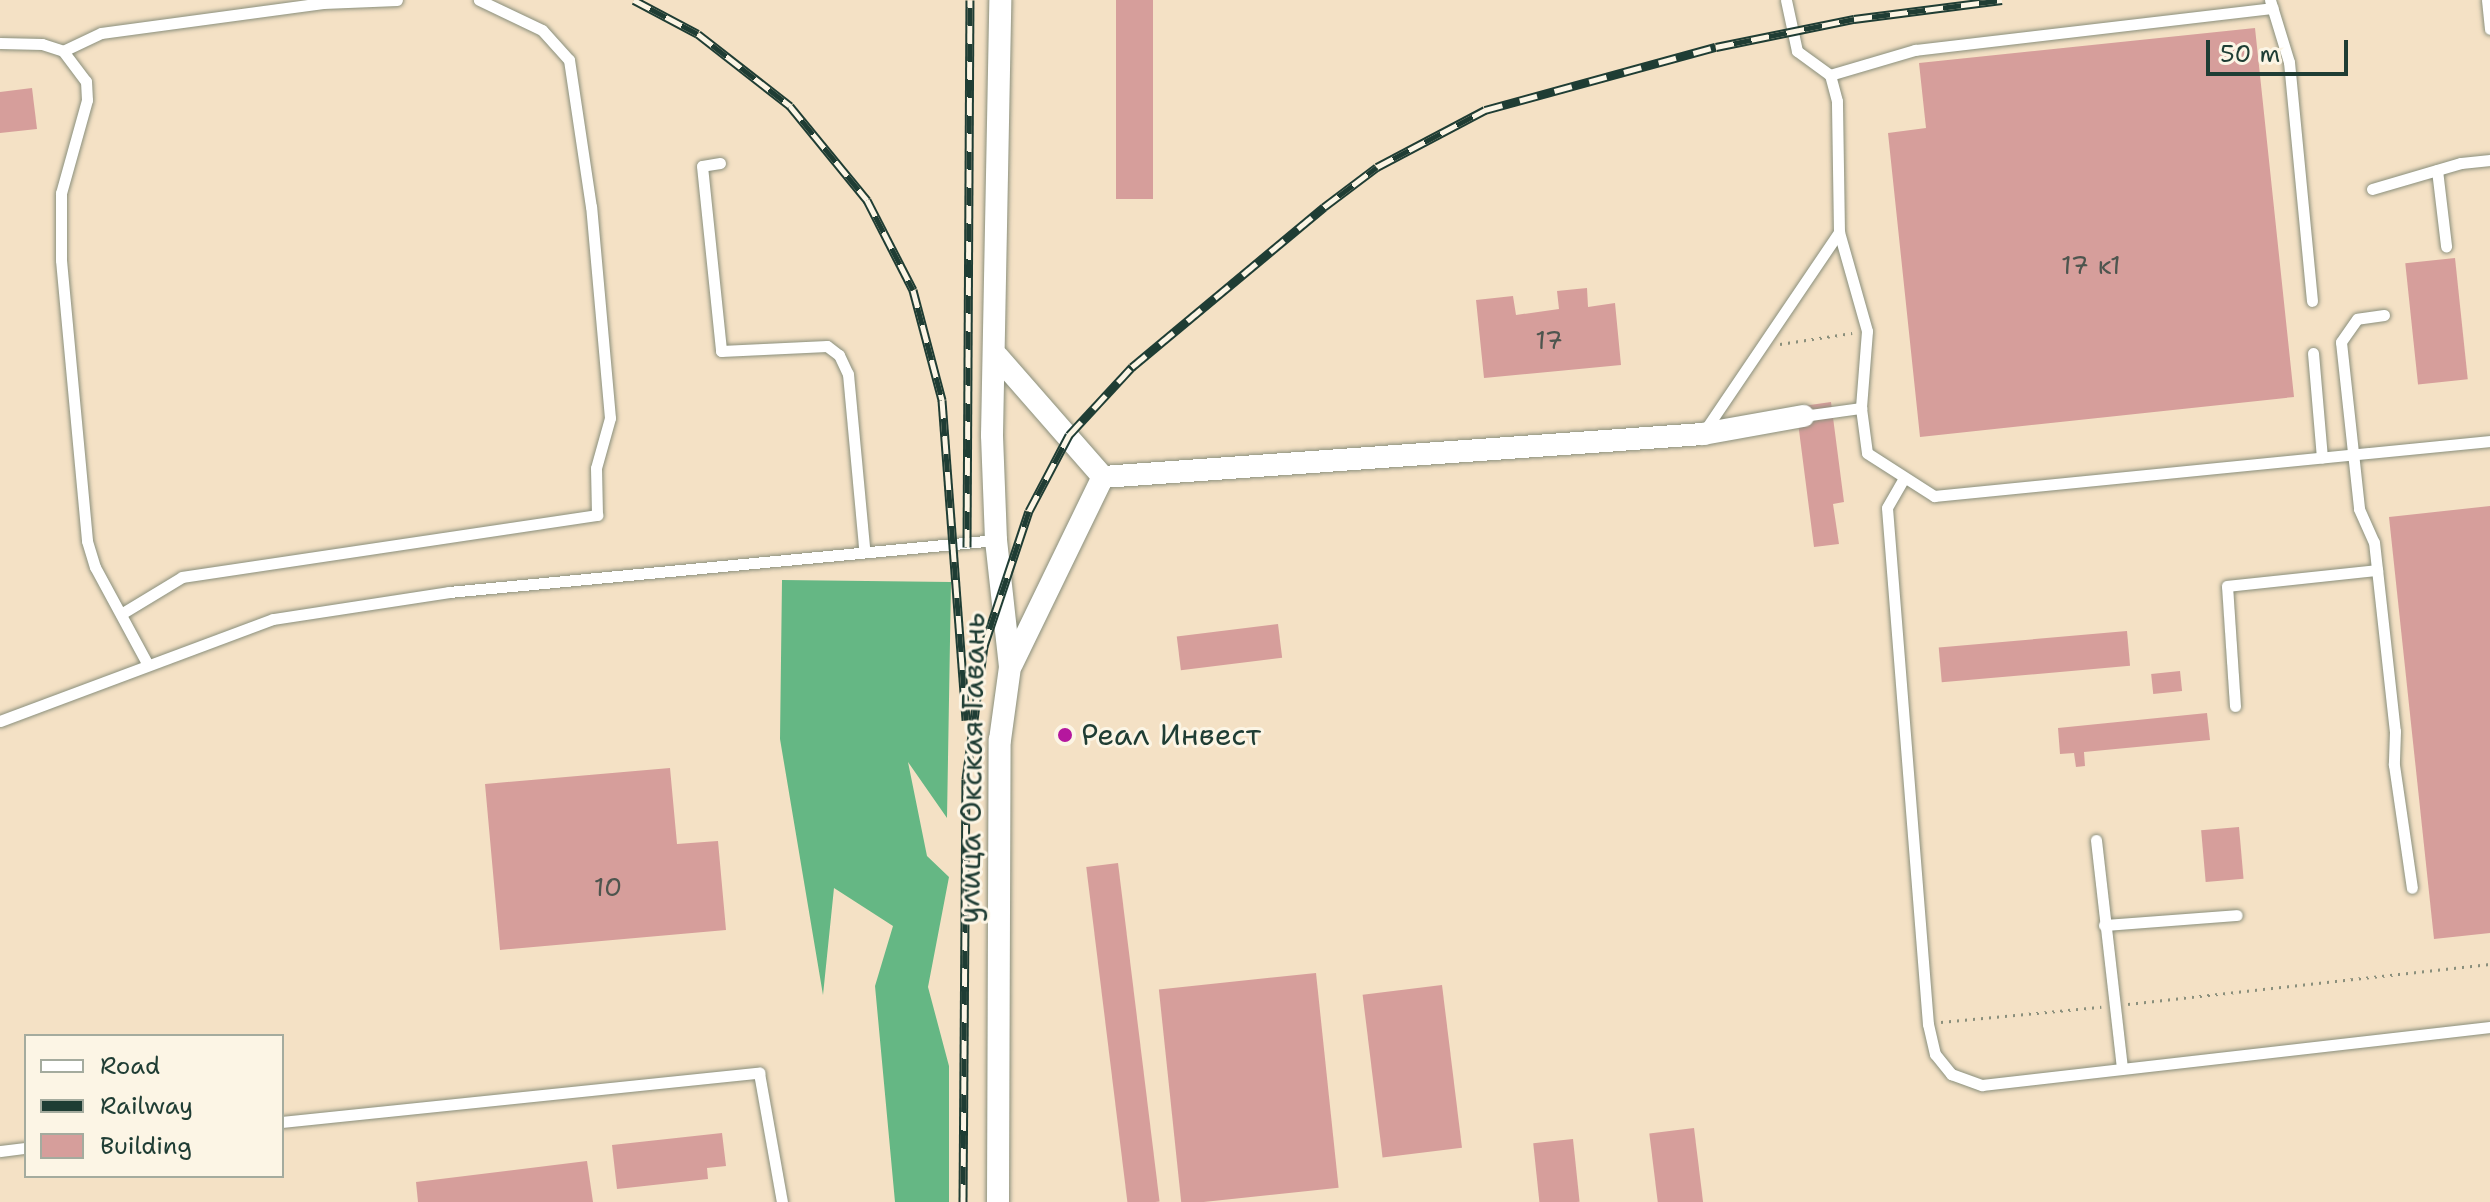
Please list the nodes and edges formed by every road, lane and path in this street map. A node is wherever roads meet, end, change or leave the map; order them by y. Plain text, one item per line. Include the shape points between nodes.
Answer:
1 (397, 0) edge
2 (479, 0) edge
3 (1000, 0) edge
4 (1786, 0) edge
5 (2487, 0) edge
6 (2271, 4) edge
7 (2490, 29) edge
8 (0, 43) edge
9 (63, 51) junction
10 (1830, 75) junction
11 (2490, 160) edge
12 (720, 163) dead end
13 (2437, 170) junction
14 (2372, 189) dead end
15 (1839, 232) junction
16 (2446, 246) dead end
17 (2312, 301) dead end
18 (2384, 315) dead end
19 (1867, 331) junction
20 (1762, 347) junction
21 (2313, 353) dead end
22 (998, 357) junction
23 (1861, 408) junction
24 (1803, 416) joint
25 (1703, 434) junction
26 (2490, 441) edge
27 (2353, 455) junction
28 (2322, 458) junction
29 (1103, 477) junction
30 (1904, 478) junction
31 (996, 540) junction
32 (864, 548) junction
33 (2377, 570) junction
34 (121, 614) junction
35 (147, 663) junction
36 (1010, 667) junction
37 (2235, 706) dead end
38 (0, 721) edge
39 (2096, 840) dead end
40 (2412, 888) dead end
41 (2237, 915) dead end
42 (2104, 925) junction
43 (2490, 964) edge
44 (2112, 1006) junction
45 (1928, 1024) junction
46 (2490, 1027) edge
47 (2122, 1069) junction
48 (284, 1122) edge
49 (24, 1148) edge
50 (0, 1151) edge
51 (782, 1202) edge
52 (998, 1202) edge

1 - 9 lane via 323,3 101,33
2 - 34 lane via 542,30 569,60 591,207 610,418 596,468 597,515 182,577
3 - 22 street, улица Окская Гавань
4 - 10 lane via 1797,51
5 - 7 lane
6 - 10 lane via 1915,50
6 - 17 lane via 2289,62
8 - 9 lane via 42,44
9 - 34 lane via 86,81 87,100 61,206 61,260 87,541
10 - 15 lane via 1839,147
11 - 13 lane
12 - 32 lane via 702,166 721,351 827,346 839,355 848,374
13 - 14 lane
13 - 16 lane
15 - 19 lane
15 - 20 lane
18 - 27 lane via 2357,319 2341,342
19 - 20 path
19 - 23 lane
20 - 25 lane
21 - 28 lane
22 - 29 street
22 - 31 street, улица Окская Гавань via 992,435
23 - 24 lane
23 - 30 lane via 1867,453
24 - 25 street
25 - 29 street
26 - 27 lane
27 - 28 lane
27 - 33 lane via 2359,509 2374,542
28 - 30 lane via 1934,496
29 - 36 street
30 - 45 lane via 1887,508
31 - 32 lane
31 - 36 street, улица Окская Гавань
32 - 35 lane via 449,592 288,617
33 - 37 lane via 2227,586
33 - 40 lane via 2394,765
34 - 35 lane
35 - 38 lane
36 - 52 street, улица Окская Гавань via 1000,740
39 - 42 lane
41 - 42 lane
42 - 44 lane
43 - 44 path
44 - 45 path
44 - 47 lane
45 - 47 lane via 1935,1054 1951,1074 1982,1085
46 - 47 lane
48 - 51 lane via 759,1073
49 - 50 lane

